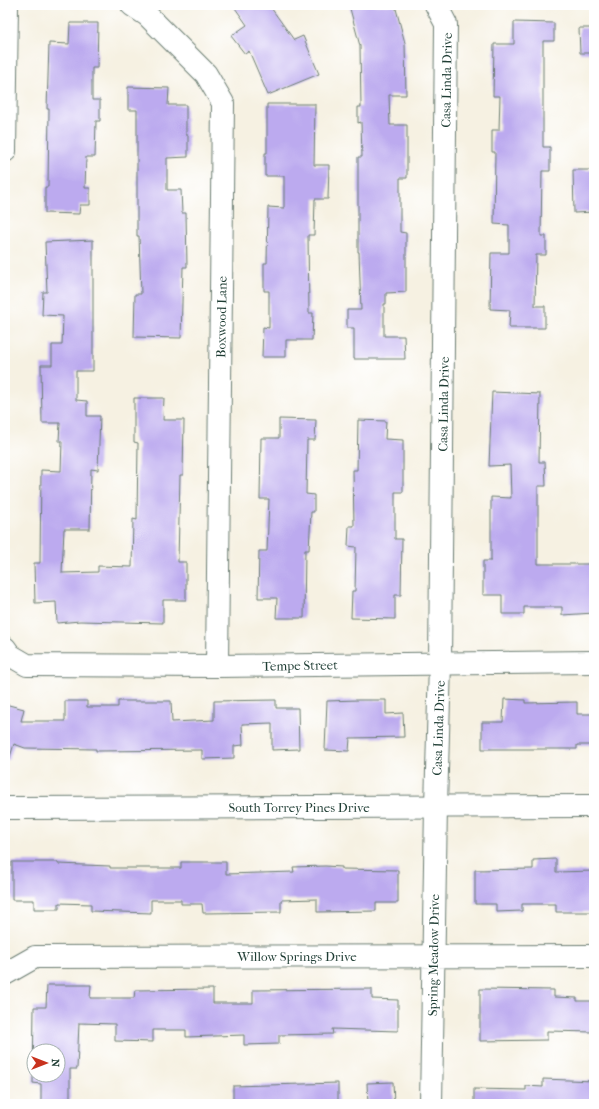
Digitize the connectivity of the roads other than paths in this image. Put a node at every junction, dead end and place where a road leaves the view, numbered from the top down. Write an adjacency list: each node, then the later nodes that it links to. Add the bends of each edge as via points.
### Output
1 (7, 5): 4 (street)
2 (132, 5): 8 (street, Boxwood Lane, via 147,15 206,74 223,102)
3 (436, 5): 7 (street, Casa Linda Drive, via 446,24)
4 (5, 151)
5 (7, 651): 8 (street, Tempe Street, via 27,665)
6 (594, 662): 7 (street, Tempe Street)
7 (440, 663): 8 (street, Tempe Street); 9 (street, Casa Linda Drive)
8 (217, 666)
9 (436, 806): 10 (street, South Torrey Pines Drive); 11 (street, South Torrey Pines Drive); 12 (street, Spring Meadow Drive)
10 (594, 806)
11 (5, 808)
12 (433, 956): 13 (street, Willow Springs Drive); 14 (street, Willow Springs Drive, via 35,957); 15 (street, Spring Meadow Drive)
13 (594, 956)
14 (5, 974)
15 (431, 1104)

